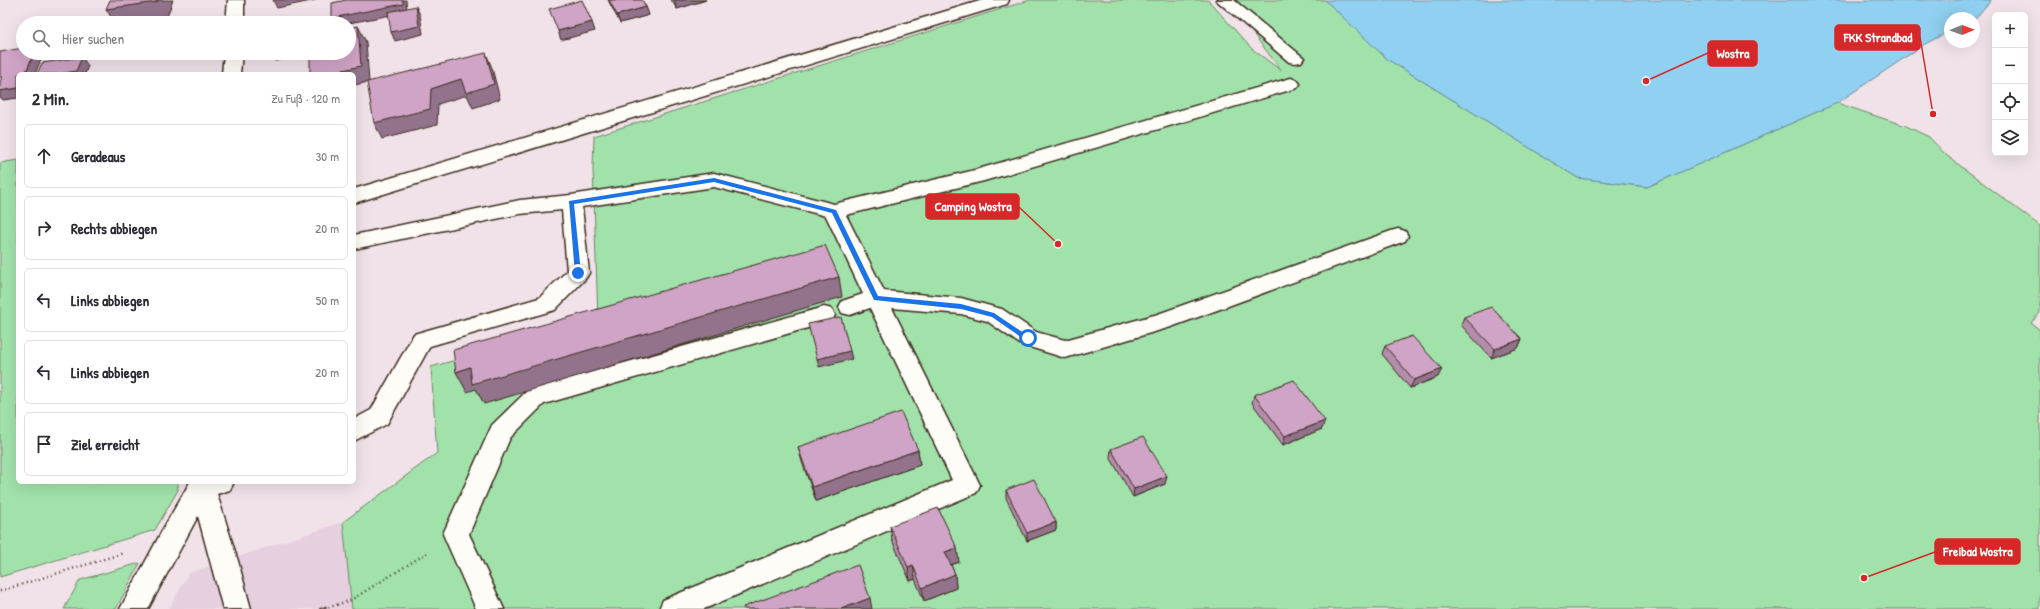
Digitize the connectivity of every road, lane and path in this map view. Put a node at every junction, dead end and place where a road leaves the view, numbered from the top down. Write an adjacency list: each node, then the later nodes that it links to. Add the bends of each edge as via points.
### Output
1 (236, 0): 4 (street)
2 (1001, 0): 9 (street)
3 (1224, 0): 5 (street)
4 (235, 16)
5 (1295, 58)
6 (232, 60): 7 (street)
7 (231, 72)
8 (1291, 84): 11 (street, via 977,176)
9 (356, 195)
10 (571, 202): 11 (street, via 714,180); 13 (street, via 520,207); 17 (street, via 578,273 547,304 422,340 379,417)
11 (834, 211): 14 (street)
12 (1398, 236): 14 (street, via 1163,321 1065,349 1028,338 994,315 961,306)
13 (356, 242)
14 (876, 298): 15 (street); 26 (street, via 967,485)
15 (850, 307)
16 (824, 315): 19 (street, via 536,397 501,432)
17 (356, 430)
18 (209, 484): 20 (street); 23 (street)
19 (456, 534): 24 (path, via 351,600); 25 (street)
20 (172, 537): 21 (path); 22 (street)
21 (0, 591)
22 (134, 609)
23 (237, 609)
24 (324, 609)
25 (490, 609)
26 (673, 609)

